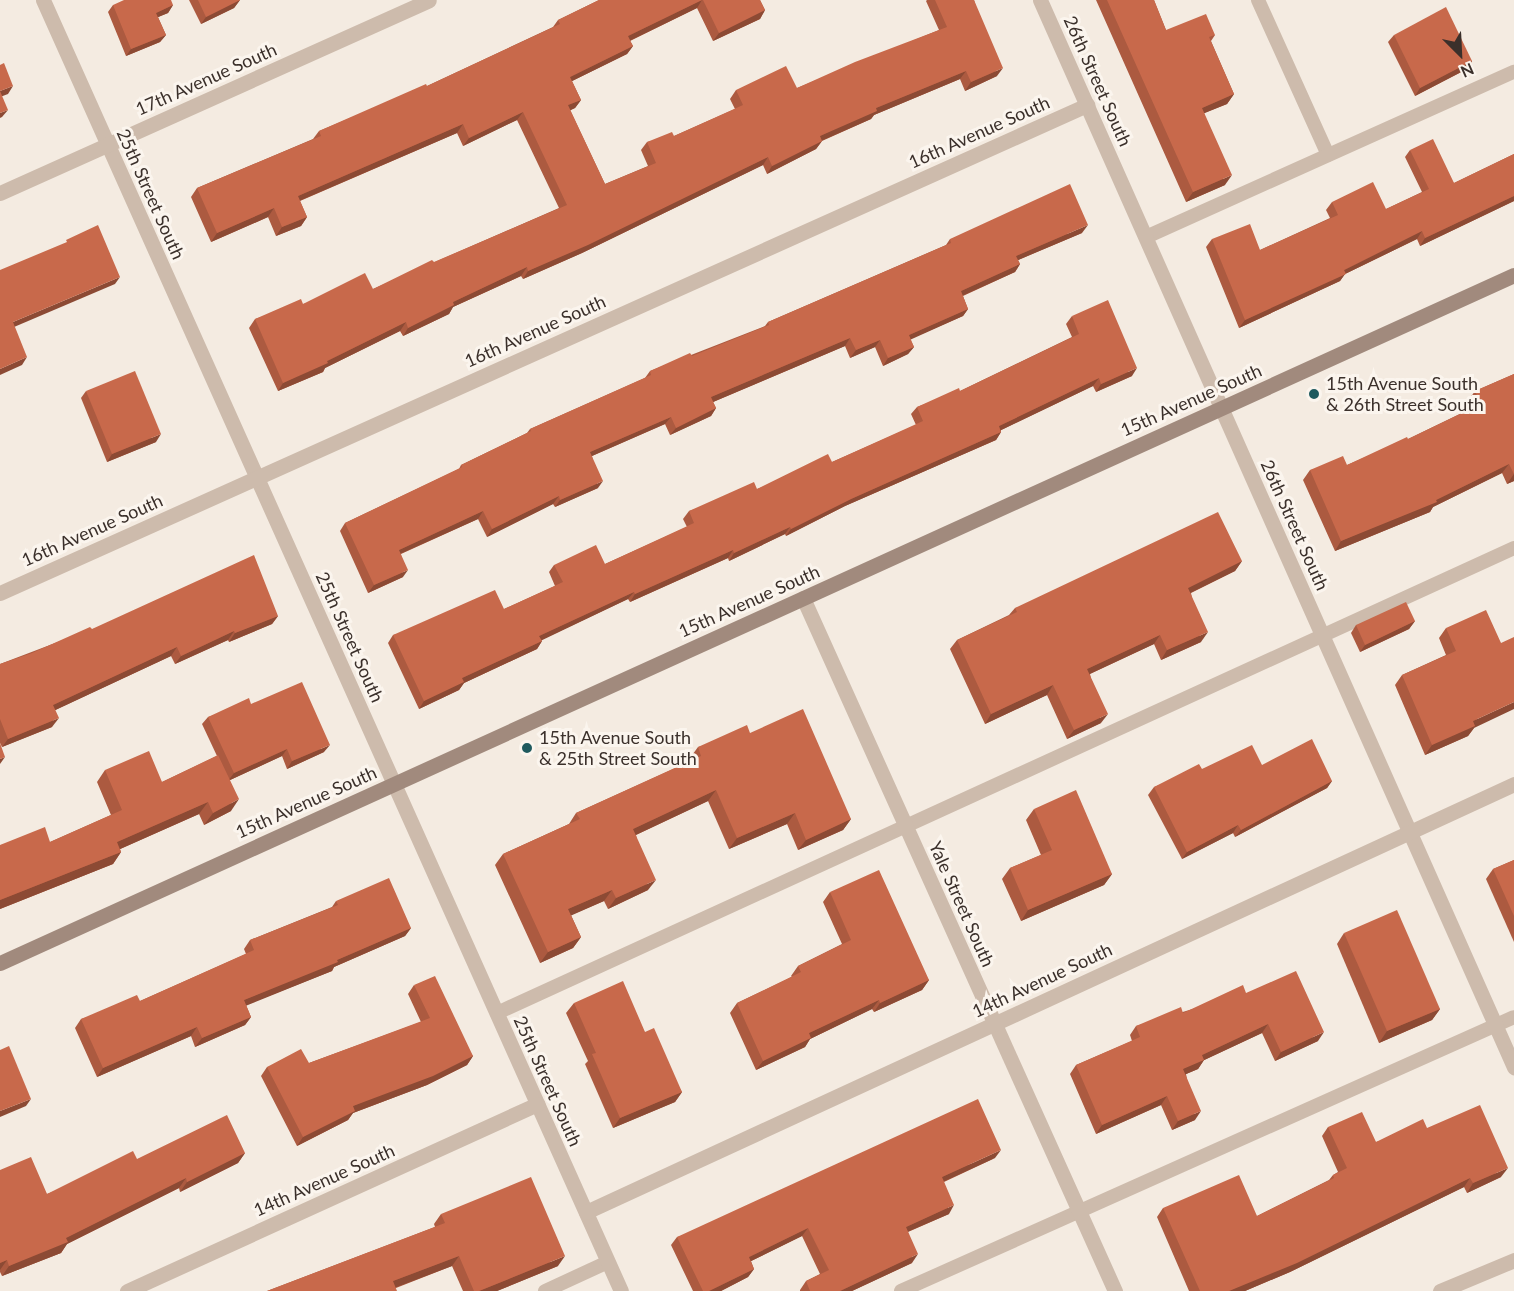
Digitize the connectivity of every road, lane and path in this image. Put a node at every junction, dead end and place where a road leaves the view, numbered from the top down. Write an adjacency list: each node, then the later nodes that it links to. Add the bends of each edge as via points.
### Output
1 (43, 0): 7 (street, 25th Street South)
2 (429, 0): 7 (street, 17th Avenue South)
3 (1040, 0): 6 (street, 26th Street South)
4 (1258, 0): 8 (lane)
5 (1514, 72): 8 (lane)
6 (1087, 105): 10 (street, 26th Street South); 13 (street, 16th Avenue South)
7 (108, 145): 9 (street, 17th Avenue South); 13 (street, 25th Street South)
8 (1328, 155): 10 (lane)
9 (0, 193)
10 (1146, 237): 12 (street, 26th Street South)
11 (1514, 275): 12 (street, 15th Avenue South)
12 (1222, 408): 16 (street, 15th Avenue South); 17 (street, 26th Street South)
13 (257, 477): 15 (street, 16th Avenue South); 18 (street, 25th Street South)
14 (1514, 548): 17 (lane)
15 (0, 592)
16 (803, 598): 18 (street, 15th Avenue South); 20 (street, Yale Street South)
17 (1322, 634): 20 (lane); 21 (street, 26th Street South)
18 (394, 784): 22 (street, 15th Avenue South); 23 (street, 25th Street South)
19 (1514, 784): 21 (street, 14th Avenue South)
20 (906, 826): 23 (lane); 25 (street, Yale Street South)
21 (1410, 832): 25 (street, 14th Avenue South); 26 (street, 26th Street South)
22 (0, 963)
23 (496, 1013): 28 (street, 25th Street South)
24 (1514, 1017): 26 (lane)
25 (995, 1023): 29 (street, Yale Street South); 30 (street, 14th Avenue South)
26 (1496, 1025): 27 (street, 26th Street South); 29 (lane)
27 (1514, 1067)
28 (537, 1104): 30 (street, 25th Street South); 33 (street, 14th Avenue South)
29 (1079, 1211): 36 (lane); 37 (street, Yale Street South)
30 (586, 1212): 32 (street, 25th Street South)
31 (1514, 1260): 38 (street)
32 (608, 1262): 34 (lane); 35 (street, 25th Street South)
33 (127, 1291)
34 (545, 1291)
35 (621, 1291)
36 (901, 1291)
37 (1115, 1291)
38 (1440, 1291)

